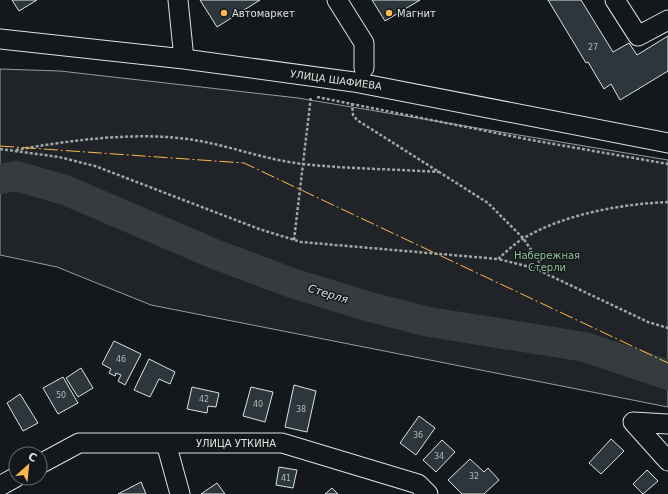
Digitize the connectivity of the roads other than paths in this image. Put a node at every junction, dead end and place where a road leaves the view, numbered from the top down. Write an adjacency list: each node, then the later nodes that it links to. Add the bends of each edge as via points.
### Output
1 (178, 0): 6 (street)
2 (337, 0): 7 (street, via 364,43)
3 (615, 0): 4 (street, via 638,36)
4 (668, 20)
5 (0, 39): 6 (street, УЛИЦА ШАФИЕВА)
6 (184, 59): 8 (street, УЛИЦА ШАФИЕВА, via 369,84)
7 (364, 68)
8 (668, 142)
9 (668, 424): 12 (street, via 633,422)
10 (166, 443): 11 (street, УЛИЦА УТКИНА, via 79,443); 13 (street); 14 (street, УЛИЦА УТКИНА, via 282,443 418,484)
11 (48, 460)
12 (668, 461)
13 (180, 494)
14 (428, 494)

